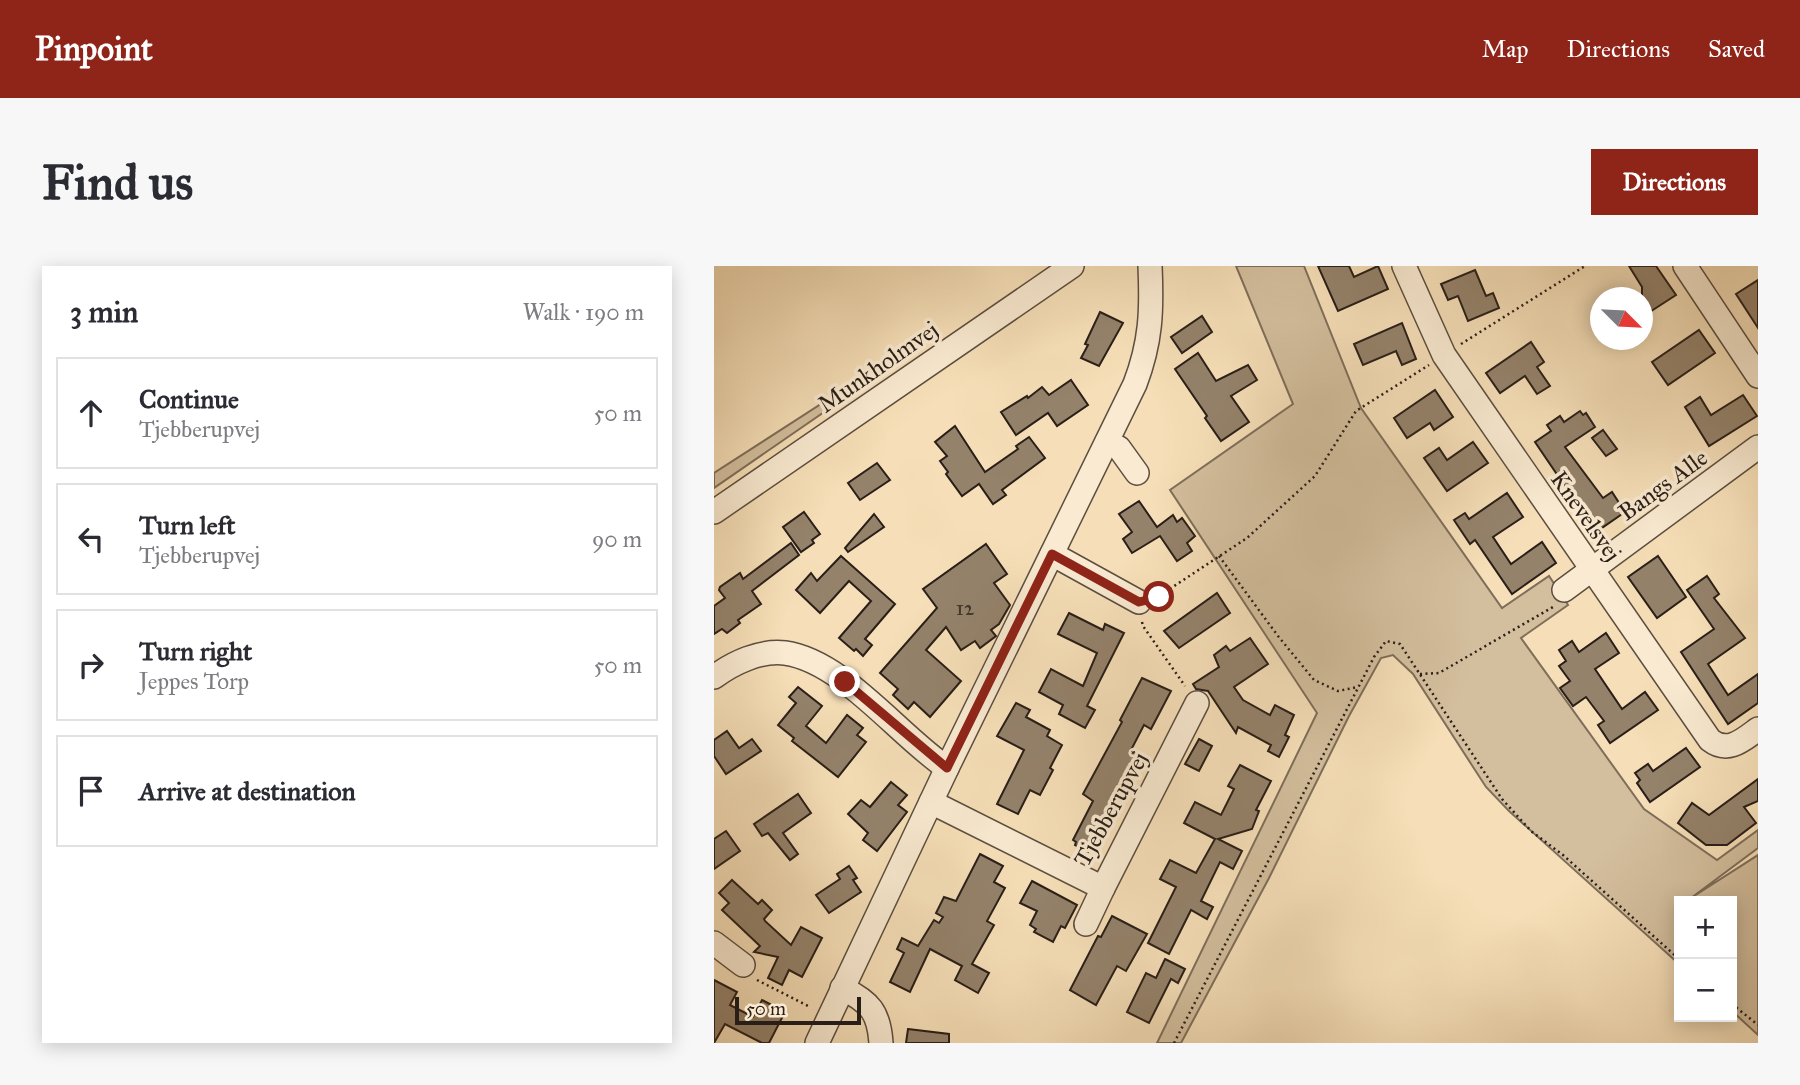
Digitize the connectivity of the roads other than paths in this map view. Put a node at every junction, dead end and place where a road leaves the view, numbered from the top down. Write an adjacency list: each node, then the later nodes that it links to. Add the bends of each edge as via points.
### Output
1 (1072, 266): 9 (street, Munkholmvej)
2 (1150, 266): 6 (street, via 1152,312 1146,349)
3 (1404, 266): 11 (street, Knevelsvej, via 1444,355)
4 (1685, 266): 5 (street)
5 (1758, 376)
6 (1107, 442): 8 (street, via 1119,448); 10 (street)
7 (1758, 447): 11 (street, Bangs Alle)
8 (1137, 473)
9 (714, 512)
10 (1052, 554): 13 (street); 17 (street)
11 (1592, 570): 12 (street, Bangs Alle); 16 (street, Knevelsvej, via 1710,740 1731,746)
12 (1564, 590)
13 (1139, 602)
14 (714, 677): 17 (street, via 740,661 772,654 811,662 845,682)
15 (1197, 703): 19 (street, Tjebberupvej)
16 (1758, 729)
17 (947, 768): 18 (street)
18 (931, 802): 19 (street, Tjebberupvej); 23 (street)
19 (1103, 888): 20 (street)
20 (1086, 924)
21 (714, 943): 22 (street)
22 (743, 965)
23 (842, 988): 24 (street); 25 (street, via 867,1003 876,1015)
24 (817, 1043)
25 (881, 1043)

